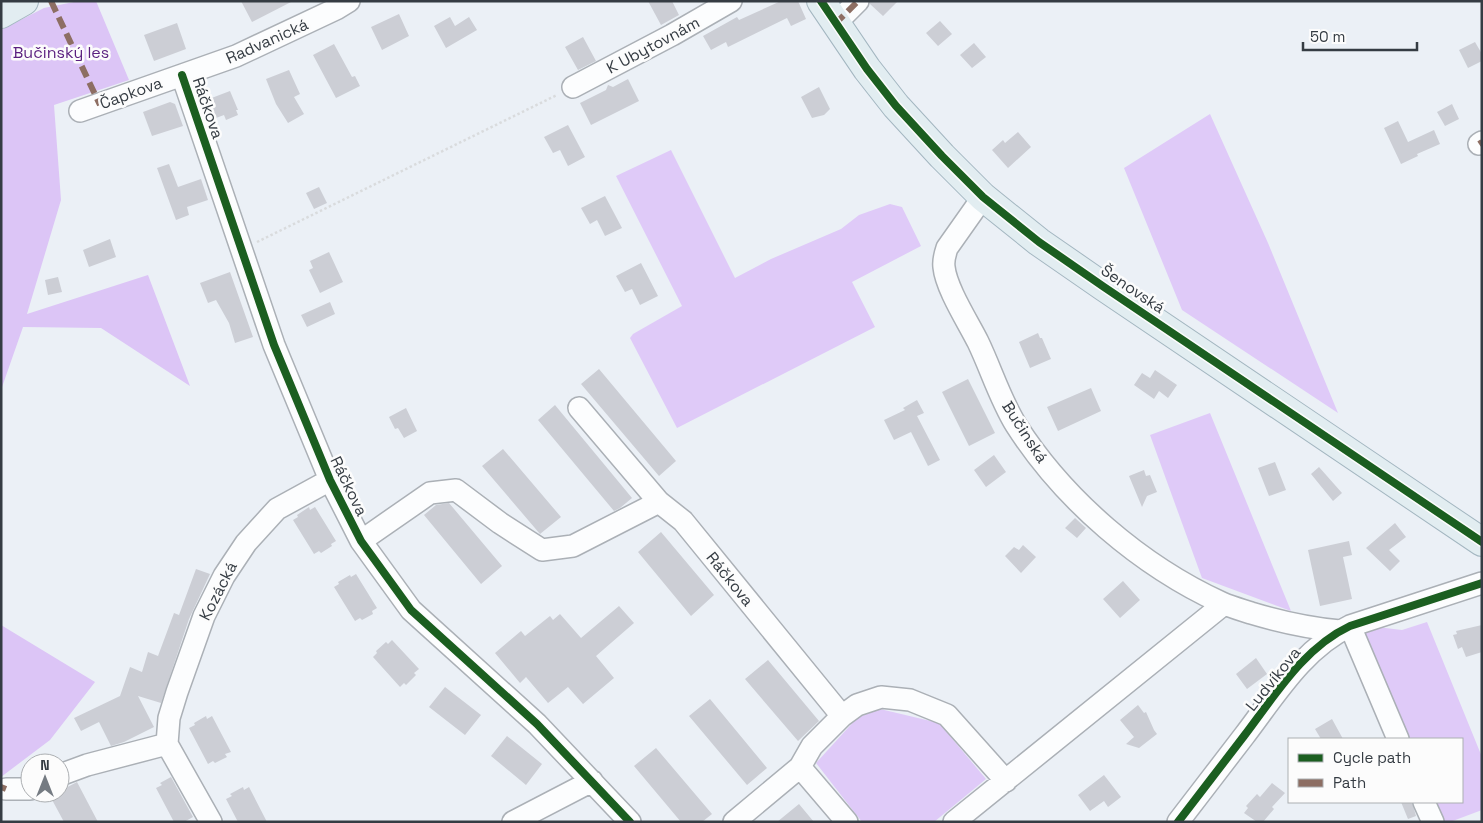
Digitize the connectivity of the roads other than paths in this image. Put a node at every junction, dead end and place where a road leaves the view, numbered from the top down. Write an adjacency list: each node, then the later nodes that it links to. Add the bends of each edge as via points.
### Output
1 (24, 1): 6 (main road)
2 (349, 1): 8 (street, Radvanická, via 236,56)
3 (732, 1): 9 (street, K Ubytovnám)
4 (820, 1): 7 (main road, Šenovská)
5 (858, 1): 7 (street)
6 (1, 14)
7 (835, 24): 11 (main road, Šenovská, via 896,106)
8 (182, 74): 10 (street, Čapkova); 13 (street, Ráčkova, via 274,345)
9 (573, 88)
10 (80, 111)
11 (983, 197): 16 (main road, Šenovská, via 1039,242 1104,287); 18 (street, Bučinská, via 947,248 944,269 1016,424 1056,479 1114,533 1160,567)
12 (579, 408): 14 (street)
13 (330, 480): 15 (street, Ráčkova); 22 (street, Kozácká, via 278,509 246,543 224,576 204,616 177,692 169,718)
14 (659, 502): 15 (street, Ráčkova, via 573,546 542,550 456,490 430,493); 20 (street, Ráčkova, via 683,521)
15 (361, 542): 25 (street, Ráčkova, via 412,610 538,724)
16 (1482, 542)
17 (1482, 583): 19 (street, Ludvíkova)
18 (1224, 604): 19 (street, Bučinská, via 1283,623); 26 (street)
19 (1345, 629): 21 (street); 36 (street, Ludvíkova, via 1312,652 1288,679)
20 (842, 716): 23 (street, via 812,746); 26 (street, via 857,705 881,697 910,700 947,715)
21 (1398, 738)
22 (167, 744): 24 (street); 30 (street)
23 (800, 767): 33 (street); 34 (street)
24 (70, 771)
25 (592, 781): 31 (street); 32 (street, Ráčkova)
26 (1006, 781): 35 (street)
27 (6, 789): 28 (street)
28 (20, 789)
29 (1424, 803): 37 (street)
30 (211, 822)
31 (514, 822)
32 (630, 822)
33 (734, 822)
34 (847, 822)
35 (954, 822)
36 (1178, 822)
37 (1433, 822)

